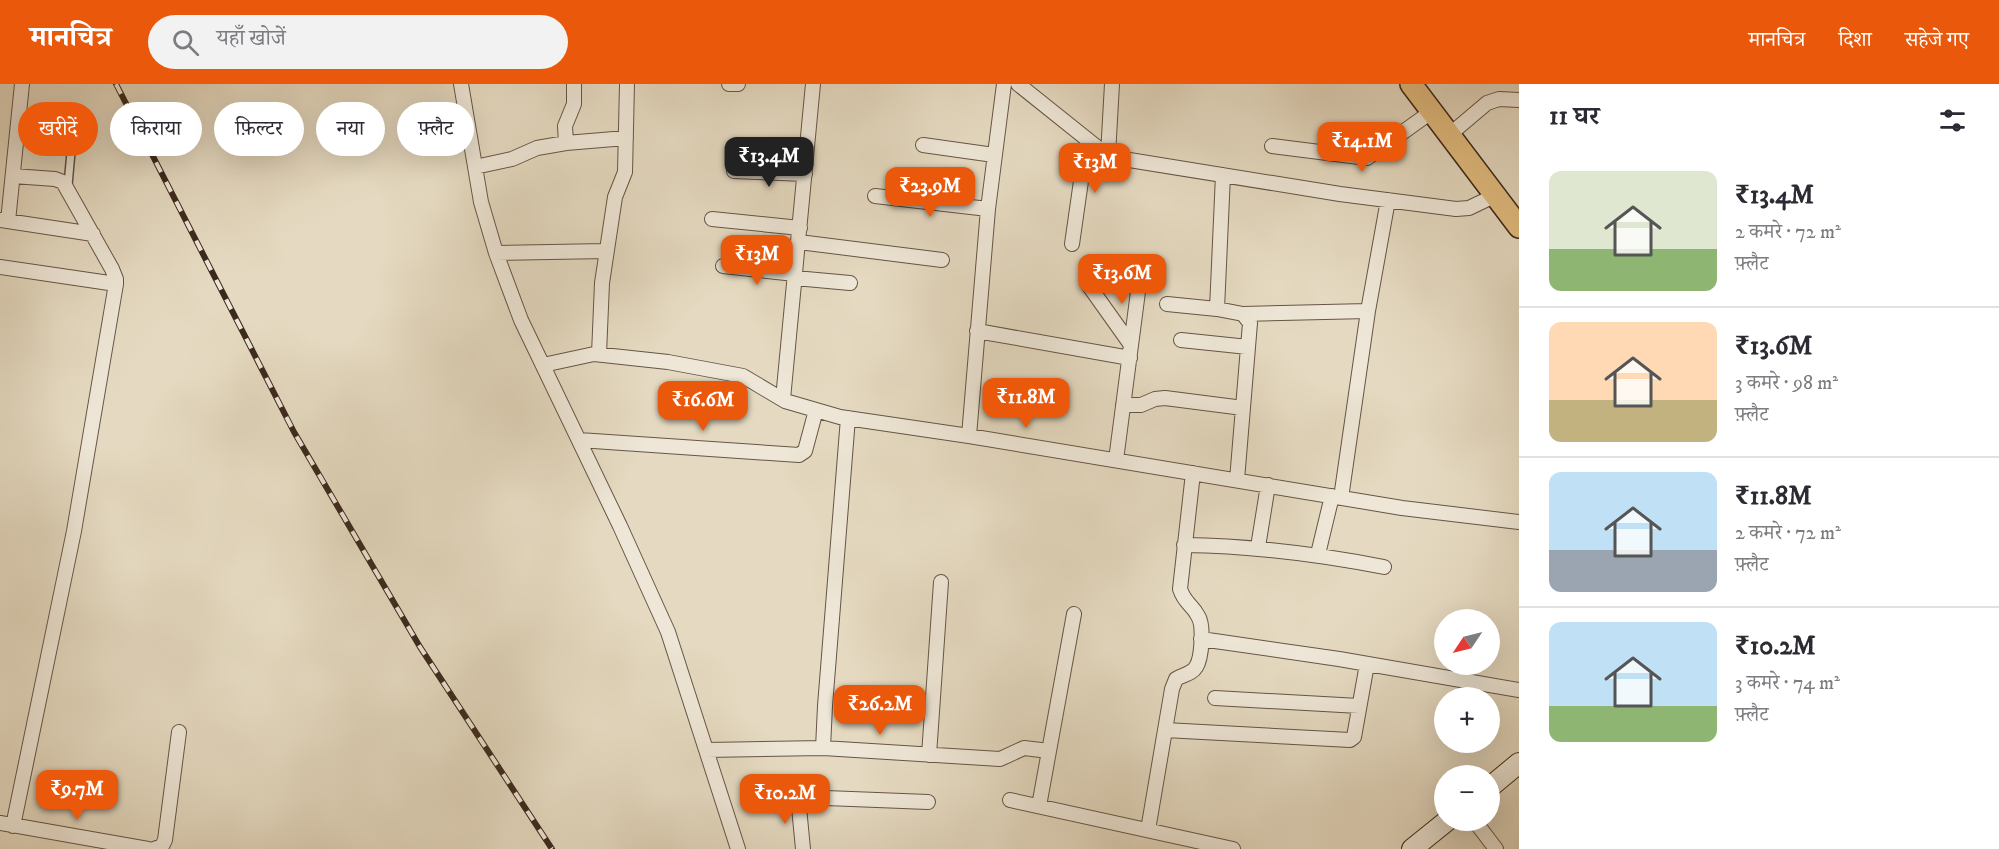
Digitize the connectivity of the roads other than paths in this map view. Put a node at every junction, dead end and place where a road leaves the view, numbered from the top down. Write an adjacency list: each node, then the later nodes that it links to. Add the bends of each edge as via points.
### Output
1 (22, 84): 27 (street)
2 (461, 84): 23 (street)
3 (574, 84): 17 (street, via 574,104 565,126)
4 (627, 84): 15 (street)
5 (732, 84): 6 (street)
6 (738, 84)
7 (813, 84): 25 (street)
8 (1004, 84): 21 (street)
9 (1018, 84): 16 (street)
10 (1112, 84): 20 (street)
11 (1411, 84): 13 (main road)
12 (1519, 100): 14 (street, via 1487,103)
13 (1431, 112): 14 (main road); 19 (street, via 1367,158)
14 (1448, 136): 30 (main road)
15 (626, 138): 17 (street); 39 (street, via 625,172 615,197)
16 (1088, 139): 20 (street); 38 (street)
17 (566, 143): 23 (street)
18 (923, 145): 21 (street)
19 (1272, 146)
20 (1108, 154): 26 (street)
21 (994, 155): 32 (street)
22 (71, 156): 28 (lane)
23 (475, 167): 40 (street)
24 (734, 171): 25 (street)
25 (805, 174): 37 (street)
26 (1223, 175): 31 (street); 50 (street)
27 (13, 176): 28 (street, via 56,179); 33 (street)
28 (68, 188): 36 (street)
29 (875, 196): 32 (street)
30 (1494, 196): 31 (street, via 1462,209); 35 (main road)
31 (1388, 200): 51 (street)
32 (988, 209): 53 (street)
33 (5, 213): 36 (street)
34 (712, 219): 37 (street)
35 (1518, 224)
36 (93, 234): 46 (street)
37 (799, 235): 41 (street); 44 (street)
38 (1072, 244)
39 (606, 251): 40 (street); 57 (street)
40 (496, 253): 58 (street)
41 (942, 260)
42 (723, 266): 44 (street)
43 (0, 267): 46 (street)
44 (795, 276): 47 (street); 59 (street)
45 (1087, 283): 56 (street)
46 (116, 284): 96 (street, via 74,531)
47 (850, 284)
48 (1139, 284): 56 (street)
49 (1167, 304): 50 (street)
50 (1217, 309): 52 (street)
51 (1368, 311): 52 (street); 70 (street)
52 (1243, 314): 55 (street, via 1250,323)
53 (977, 331): 56 (street); 64 (street)
54 (1181, 340): 55 (street)
55 (1248, 347): 61 (street)
56 (1130, 351): 60 (street)
57 (599, 354): 58 (street); 59 (street, via 735,374)
58 (543, 365): 65 (street)
59 (783, 399): 62 (street)
60 (1123, 405): 61 (street, via 1165,398); 66 (street)
61 (1243, 408): 68 (street)
62 (816, 410): 63 (street); 65 (street, via 805,451 799,454)
63 (848, 418): 64 (street); 85 (street)
64 (969, 436): 66 (street)
65 (579, 440): 86 (street, via 668,632)
66 (1116, 460): 67 (street)
67 (1192, 473): 68 (street); 72 (street)
68 (1237, 480): 69 (street)
69 (1268, 485): 70 (street); 73 (street)
70 (1336, 497): 71 (street); 74 (street)
71 (1519, 522)
72 (1184, 545): 73 (street); 78 (street, via 1179,589 1183,600 1200,619)
73 (1258, 547): 74 (street)
74 (1318, 554): 75 (street)
75 (1384, 567)
76 (941, 582): 88 (street)
77 (1074, 614): 87 (street)
78 (1201, 639): 79 (street); 83 (street, via 1198,666 1176,679 1172,689)
79 (1367, 664): 80 (street); 82 (street)
80 (1519, 690)
81 (1215, 699): 82 (street)
82 (1359, 706): 83 (street, via 1354,737 1346,741)
83 (1165, 730): 97 (street)
84 (179, 732): 101 (street, via 165,840)
85 (823, 748): 86 (street); 88 (street)
86 (706, 750): 102 (street)
87 (1049, 751): 88 (street, via 1024,748 1000,759); 95 (street)
88 (929, 755)
89 (1519, 763): 90 (main road)
90 (1500, 779)
91 (752, 795): 92 (street)
92 (798, 797): 94 (street); 103 (street)
93 (1010, 800): 95 (street)
94 (928, 802)
95 (1039, 806): 97 (street)
96 (7, 825): 100 (street)
97 (1148, 830): 104 (street)
98 (1434, 831): 105 (main road)
99 (1482, 831): 106 (street)
100 (148, 849)
101 (154, 849)
102 (738, 849)
103 (802, 849)
104 (1233, 849)
105 (1412, 849)
106 (1496, 849)

